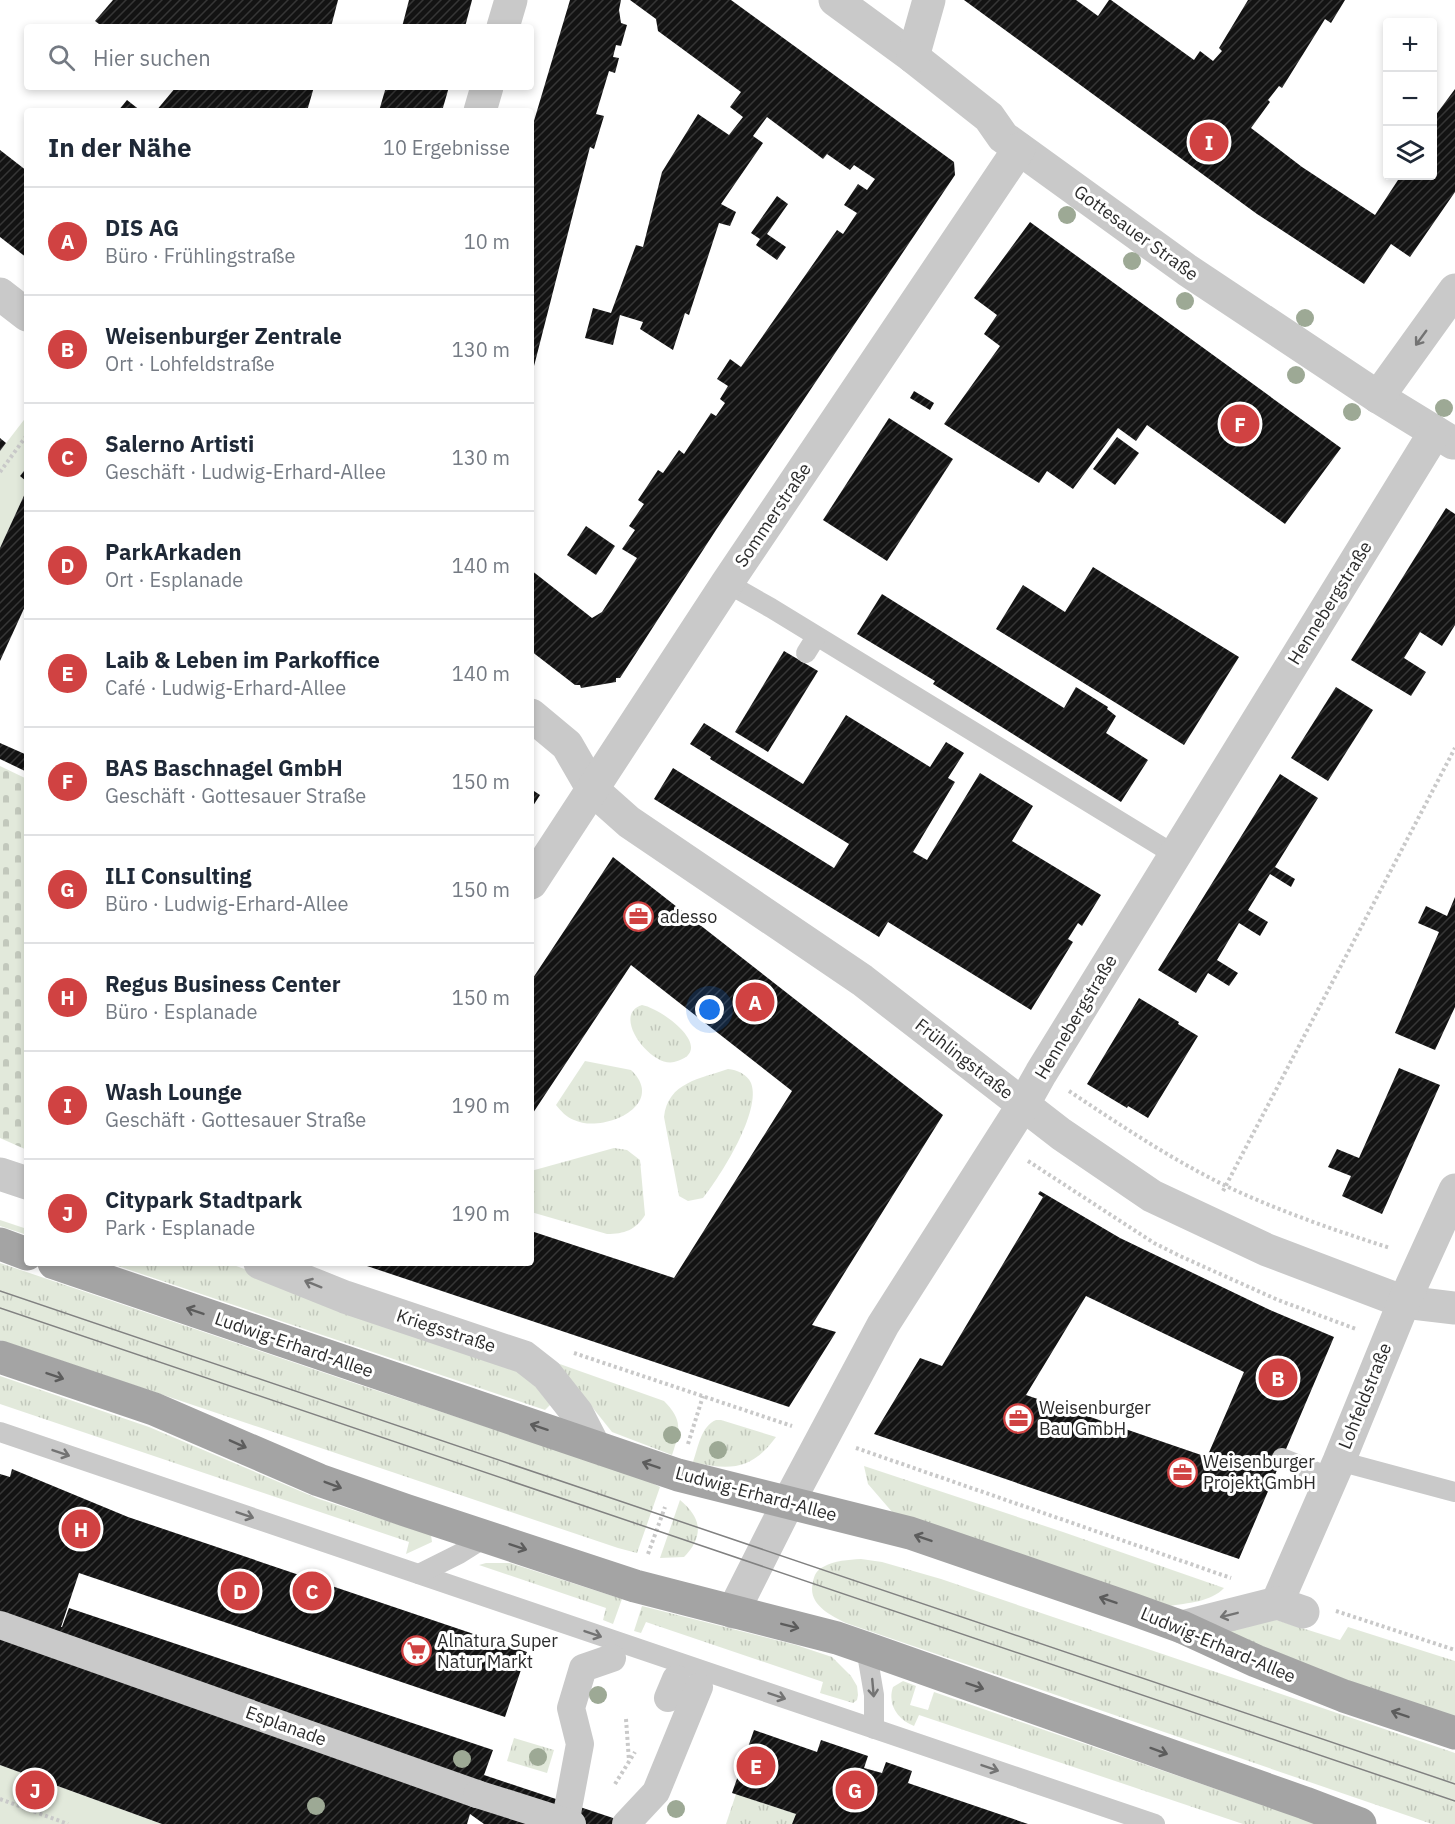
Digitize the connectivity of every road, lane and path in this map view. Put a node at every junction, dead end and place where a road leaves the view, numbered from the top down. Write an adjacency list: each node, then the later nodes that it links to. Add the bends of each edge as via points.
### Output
1 (511, 0): 4 (street)
2 (835, 0): 5 (street, Gottesauer Straße)
3 (929, 0): 5 (street)
4 (504, 24)
5 (913, 57): 8 (street, Gottesauer Straße, via 989,117)
6 (486, 90): 7 (street)
7 (481, 108)
8 (1019, 149): 12 (street, Gottesauer Straße, via 1187,270); 16 (street, Sommerstraße)
9 (1455, 290): 12 (street, one-way to 12)
10 (0, 294): 11 (street)
11 (24, 313)
12 (1378, 397): 13 (street, Gottesauer Straße)
13 (1445, 438): 20 (street, Hennebergstraße)
14 (24, 439): 15 (path)
15 (0, 472)
16 (727, 583): 19 (street, Sommerstraße); 20 (lane, via 771,608 811,645)
17 (534, 718): 19 (street, Frühlingstraße, via 567,745)
18 (1455, 748): 26 (path)
19 (593, 790): 21 (street, Sommerstraße); 23 (street, Frühlingstraße, via 629,822 862,980)
20 (1175, 855): 22 (street, Hennebergstraße)
21 (534, 878)
22 (1041, 1073): 23 (street, Hennebergstraße); 26 (path, via 1138,1137)
23 (1023, 1105): 33 (street, Frühlingstraße, via 1152,1196 1267,1250); 46 (street, Hennebergstraße, via 883,1325)
24 (0, 1174): 25 (street)
25 (24, 1182)
26 (1226, 1186): 30 (path, via 1309,1221)
27 (1455, 1190): 30 (street, Lohfeldstraße)
28 (0, 1244): 29 (main road)
29 (24, 1253)
30 (1425, 1259): 33 (street, Lohfeldstraße)
31 (63, 1266): 40 (main road, Ludwig-Erhard-Allee, one-way to 31)
32 (276, 1266): 36 (street, Kriegsstraße, one-way to 32, via 345,1297)
33 (1404, 1302): 34 (street, Frühlingstraße); 43 (street, Lohfeldstraße)
34 (1455, 1308)
35 (0, 1357): 47 (main road, one-way to 47, via 154,1409 354,1493)
36 (524, 1357): 37 (path, via 555,1350 579,1354); 40 (street, Kriegsstraße, via 547,1375 577,1413)
37 (703, 1396): 38 (path); 44 (path)
38 (784, 1423)
39 (0, 1432): 48 (lane, one-way to 48)
40 (594, 1446): 44 (main road, Ludwig-Erhard-Allee, one-way to 40)
41 (863, 1450): 50 (path, via 1267,1591)
42 (1282, 1458): 43 (lane)
43 (1335, 1469): 45 (lane); 50 (street, Lohfeldstraße)
44 (678, 1475): 46 (main road, Ludwig-Erhard-Allee); 49 (path)
45 (1455, 1492)
46 (788, 1503): 51 (street, Hennebergstraße); 53 (main road, Ludwig-Erhard-Allee, one-way to 46, via 910,1533)
47 (486, 1537): 48 (lane); 49 (main road, one-way to 49)
48 (419, 1574): 59 (lane, one-way to 59)
49 (637, 1587): 51 (main road)
50 (1290, 1608): 53 (street, one-way to 53); 55 (path, via 1323,1607)
51 (733, 1612): 54 (main road, one-way to 54)
52 (0, 1625): 65 (street, Esplanade, bridge)
53 (1182, 1628): 60 (main road, Ludwig-Erhard-Allee, one-way to 53, via 1344,1696)
54 (866, 1648): 59 (lane, one-way to 59, via 874,1695); 68 (main road, one-way to 68)
55 (1455, 1650)
56 (612, 1658): 64 (street, via 583,1668 571,1708 580,1744)
57 (681, 1688): 66 (street, via 656,1792)
58 (626, 1719): 61 (path)
59 (874, 1729): 67 (lane, one-way to 67)
60 (1455, 1733)
61 (629, 1762)
62 (0, 1799): 63 (path)
63 (68, 1824)
64 (565, 1824)
65 (572, 1824)
66 (626, 1824)
67 (1155, 1824)
68 (1360, 1824)

